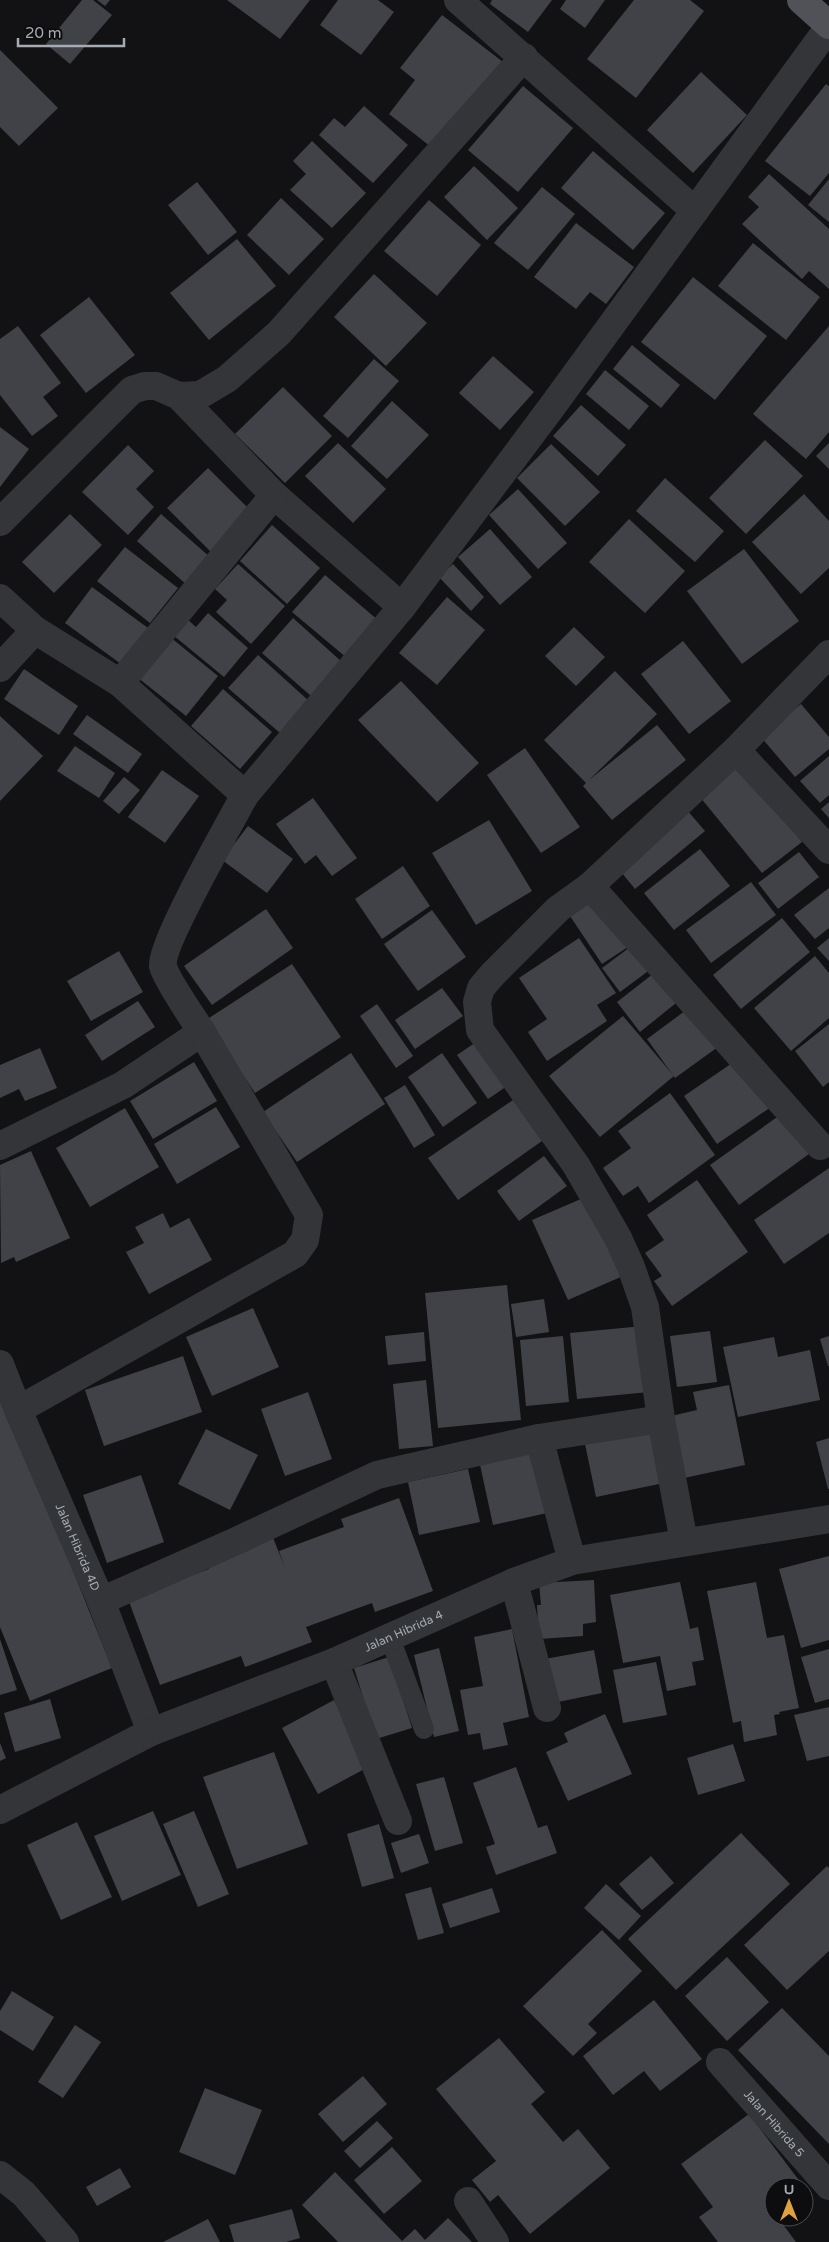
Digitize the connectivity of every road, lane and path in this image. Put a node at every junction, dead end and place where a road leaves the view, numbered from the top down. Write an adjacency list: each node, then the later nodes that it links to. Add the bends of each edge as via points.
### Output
1 (458, 0): 4 (street)
2 (801, 0): 3 (main road)
3 (829, 26): 5 (street)
4 (524, 57): 5 (street); 6 (street, via 279,333 226,379 200,395)
5 (695, 211): 10 (street)
6 (179, 396): 7 (street); 8 (street, via 156,386 132,390)
7 (274, 495): 10 (street); 14 (street)
8 (0, 522)
9 (0, 598): 11 (street)
10 (402, 607): 16 (street)
11 (36, 630): 13 (street); 14 (street)
12 (829, 654): 15 (street)
13 (0, 668)
14 (120, 682): 16 (street)
15 (736, 750): 17 (street); 18 (street)
16 (246, 795): 19 (street, via 202,874 166,951 163,966)
17 (829, 850)
18 (590, 886): 21 (street); 24 (street, via 558,909 482,988 477,1002 480,1030 576,1165 624,1253 645,1307)
19 (202, 1032): 20 (street, via 123,1085); 23 (street, via 309,1216 305,1240 294,1254)
20 (0, 1146)
21 (820, 1146)
22 (0, 1364): 23 (street, Jalan Hibrida 4D)
23 (18, 1410): 30 (street, Jalan Hibrida 4D)
24 (661, 1419): 25 (street); 27 (street)
25 (539, 1438): 28 (street); 30 (street, via 377,1475)
26 (829, 1519): 27 (street, Jalan Hibrida 4)
27 (684, 1542): 28 (street, Jalan Hibrida 4)
28 (572, 1561): 29 (street, Jalan Hibrida 4)
29 (514, 1582): 31 (street, Jalan Hibrida 4); 33 (street)
30 (101, 1601): 35 (street, Jalan Hibrida 4D)
31 (390, 1638): 32 (street, Jalan Hibrida 4); 34 (lane)
32 (334, 1662): 35 (street, Jalan Hibrida 4); 37 (street)
33 (546, 1708)
34 (424, 1729)
35 (151, 1732): 36 (street, Jalan Hibrida 4)
36 (0, 1810)
37 (398, 1822)
38 (720, 2062): 40 (street, Jalan Hibrida 5)
39 (0, 2175): 42 (street, via 24,2194)
40 (829, 2186)
41 (468, 2201): 43 (street)
42 (65, 2242)
43 (495, 2242)

